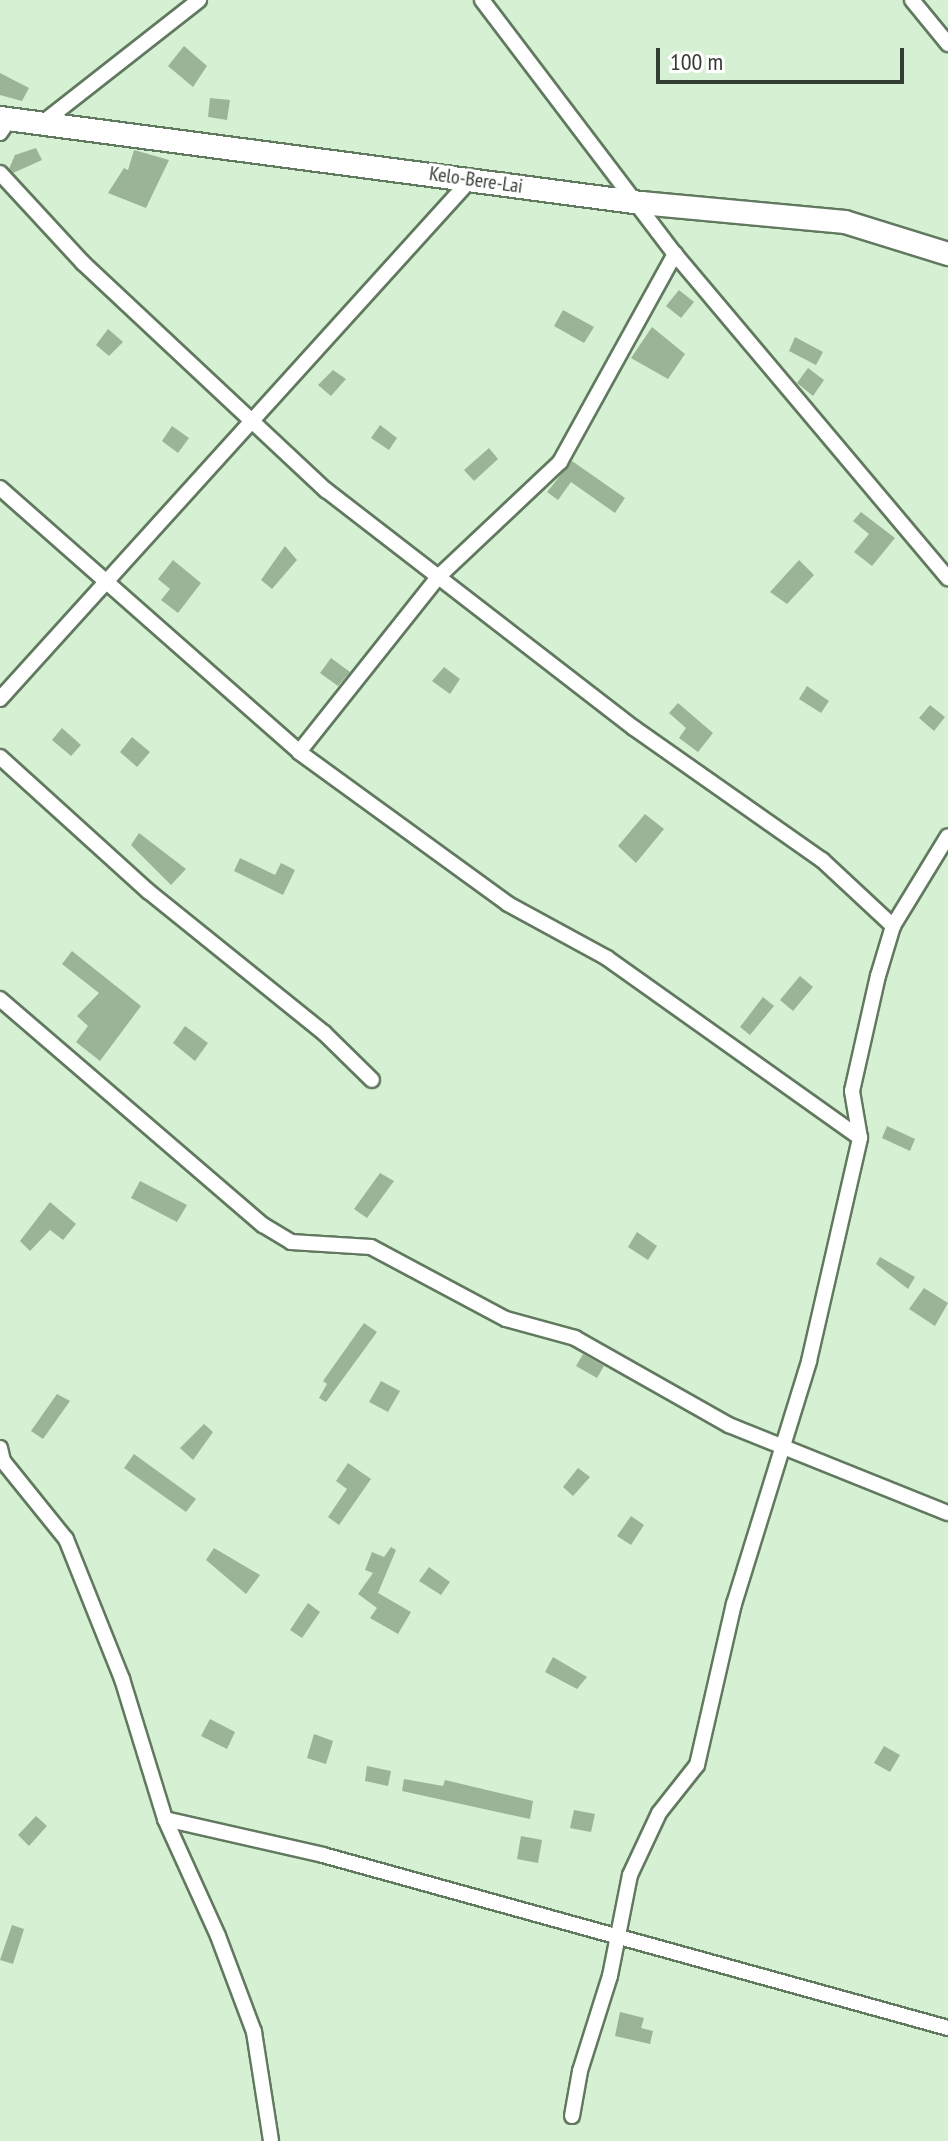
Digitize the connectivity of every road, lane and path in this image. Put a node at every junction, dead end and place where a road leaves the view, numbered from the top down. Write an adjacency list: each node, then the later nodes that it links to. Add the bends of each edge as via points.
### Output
1 (199, 0): 6 (street)
2 (482, 0): 9 (street)
3 (912, 0): 4 (street)
4 (948, 44)
5 (3, 124): 6 (main road, Kelo-Bere-Lai)
6 (41, 124): 8 (main road, Kelo-Bere-Lai)
7 (0, 173): 12 (street, via 83,263)
8 (471, 179): 9 (main road, Kelo-Bere-Lai); 12 (street)
9 (641, 203): 10 (street); 11 (main road, Kelo-Bere-Lai, via 845,222)
10 (675, 254): 14 (street, via 560,462); 15 (street)
11 (948, 254)
12 (251, 421): 14 (street, via 326,490); 16 (street)
13 (0, 488): 16 (street)
14 (438, 577): 18 (street); 21 (street, via 634,728 822,860)
15 (948, 578)
16 (105, 581): 17 (street); 18 (street)
17 (0, 699)
18 (299, 752): 24 (street, via 508,904 607,958)
19 (0, 757): 23 (street, via 148,891 324,1033)
20 (948, 836): 21 (street)
21 (893, 926): 24 (street, via 852,1091)
22 (0, 999): 25 (street, via 263,1225 291,1242 371,1247 506,1319 575,1338 729,1425)
23 (372, 1080)
24 (860, 1138): 25 (street)
25 (785, 1448): 27 (street); 29 (street, via 734,1604 697,1765 659,1813 630,1875)
26 (1, 1456): 28 (street, via 66,1539 122,1679)
27 (948, 1513)
28 (165, 1819): 29 (street, via 323,1855); 32 (street, via 254,2032)
29 (618, 1938): 30 (street); 31 (street)
30 (948, 2028)
31 (572, 2116)
32 (271, 2141)

